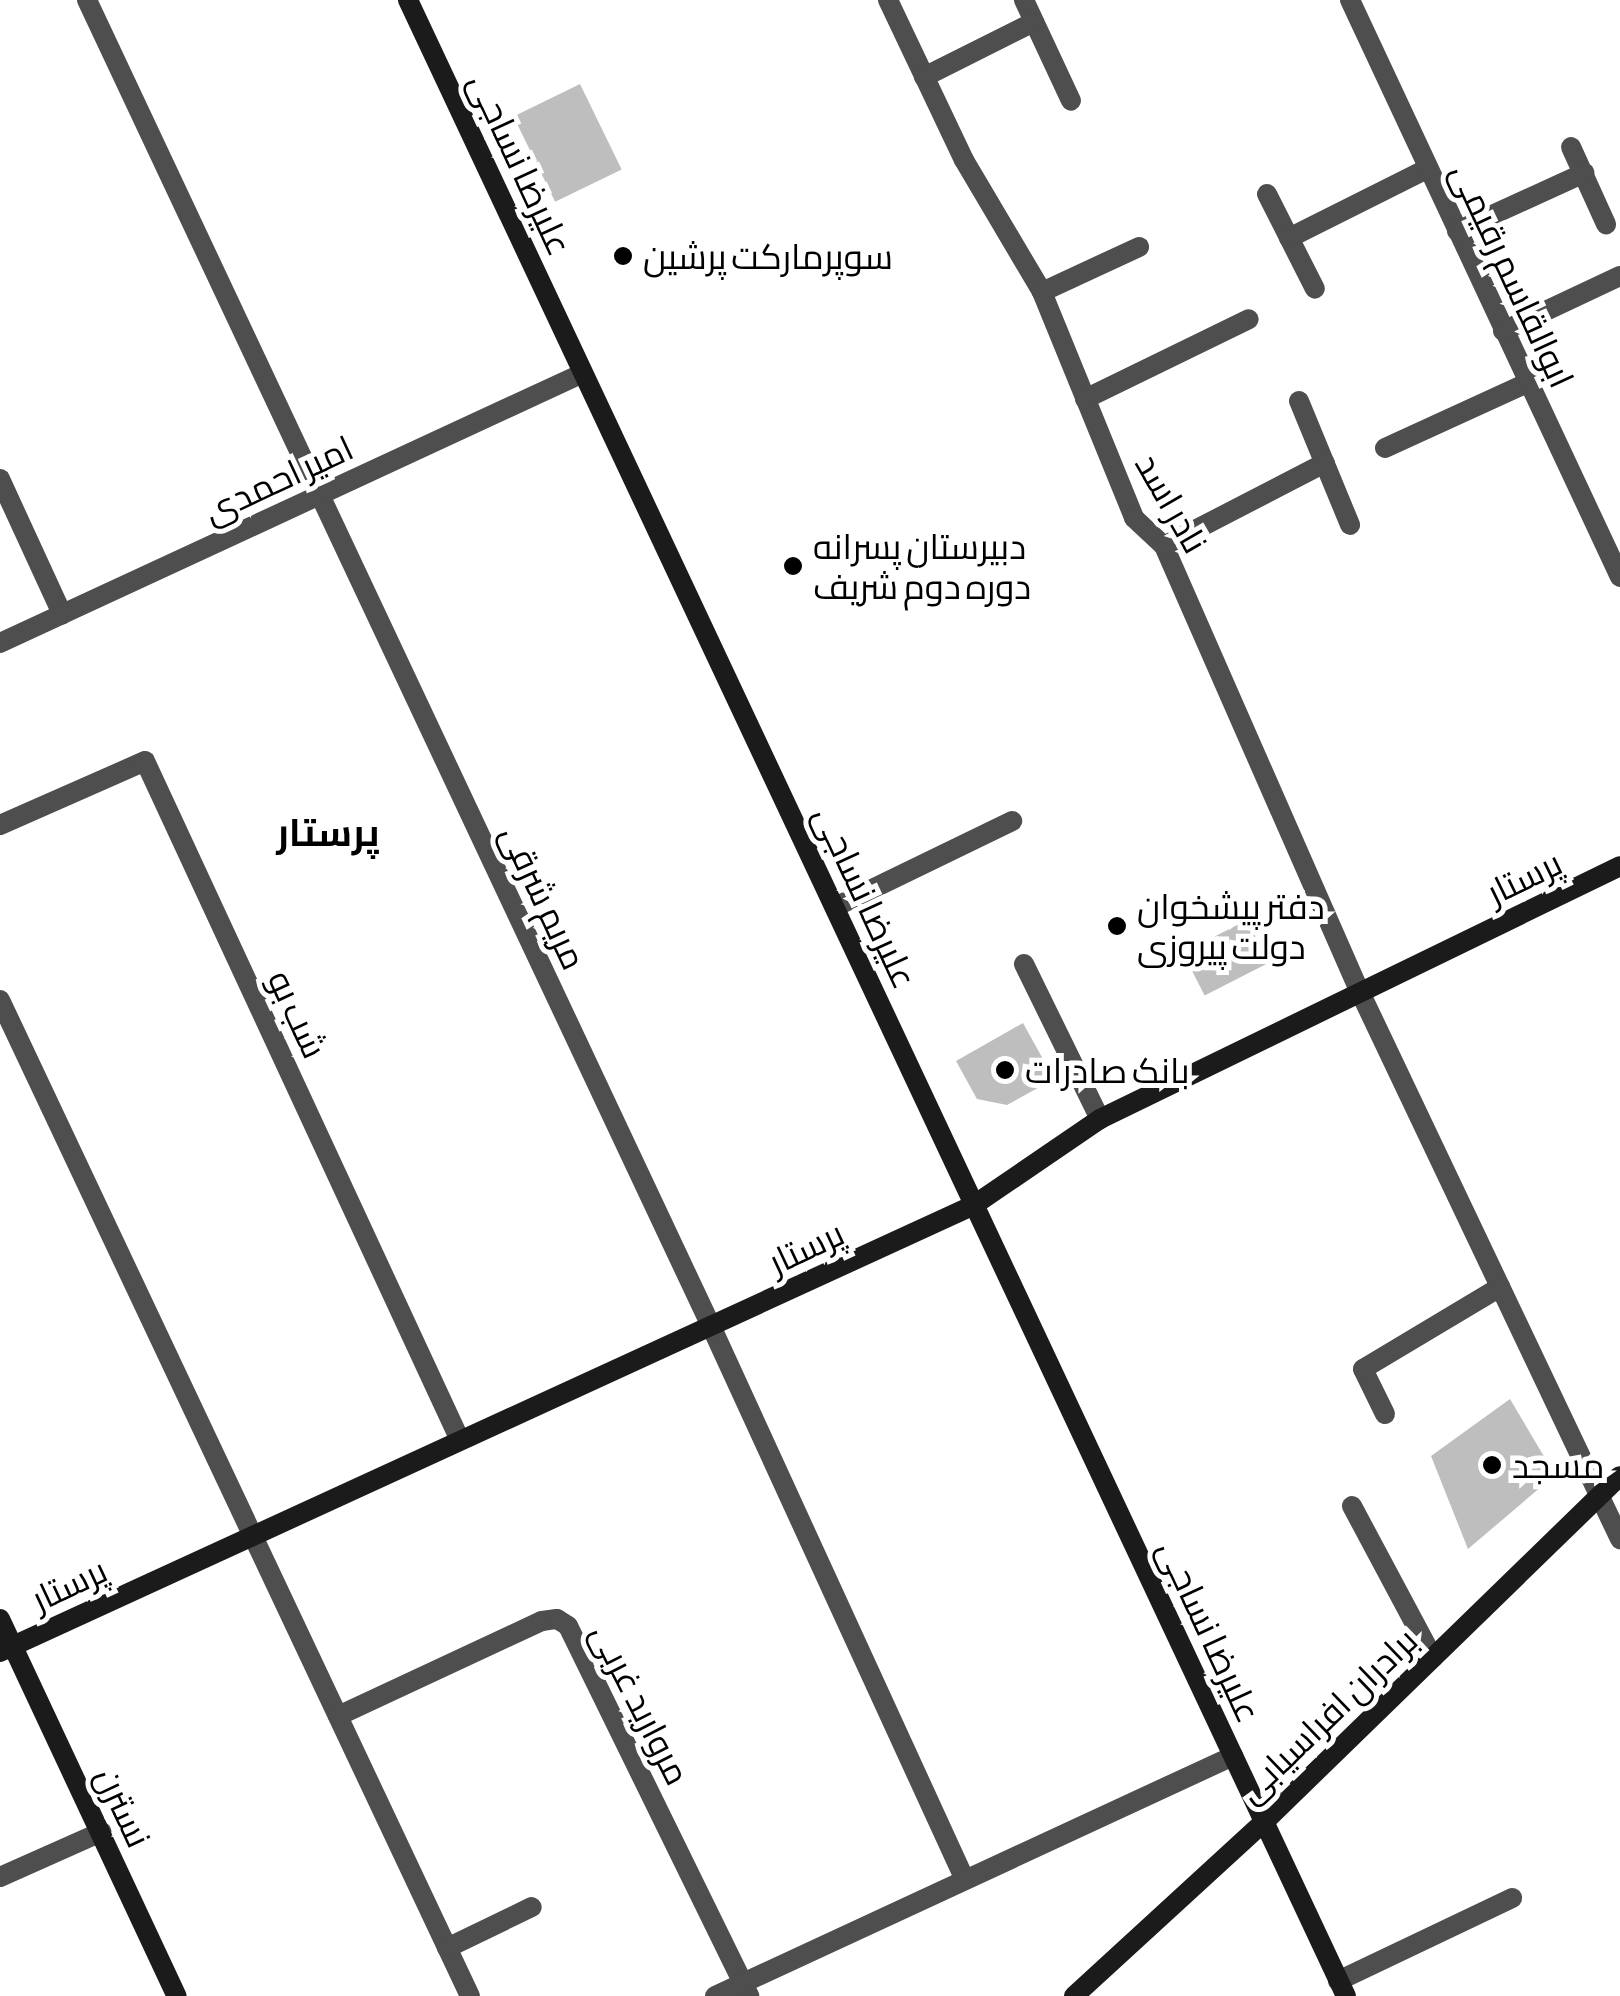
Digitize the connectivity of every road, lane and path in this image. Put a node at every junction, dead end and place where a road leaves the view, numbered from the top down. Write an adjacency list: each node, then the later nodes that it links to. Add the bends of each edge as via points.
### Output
1 (86, 0): 29 (street, مریم شرقی)
2 (408, 0): 22 (street, علیرضا نساجی)
3 (888, 0): 7 (street, نادر اسد)
4 (1024, 0): 6 (street)
5 (1356, 2): 10 (street, ابوالقاسم رقیمی)
6 (1034, 22): 7 (street); 8 (street)
7 (924, 77): 19 (street, نادر اسد)
8 (1071, 101)
9 (1572, 148): 11 (street)
10 (1427, 169): 14 (street, ابوالقاسم رقیمی); 15 (street)
11 (1584, 173): 13 (street); 14 (street)
12 (1268, 194): 15 (street)
13 (1606, 224)
14 (1457, 231): 21 (street, ابوالقاسم رقیمی)
15 (1289, 238): 18 (street)
16 (1139, 248): 19 (street)
17 (1620, 276): 21 (street)
18 (1315, 289)
19 (1042, 292): 24 (street, نادر اسد)
20 (1249, 318): 24 (street)
21 (1504, 331): 23 (street, ابوالقاسم رقیمی)
22 (583, 372): 29 (street, امیر احمدی); 38 (street, علیرضا نساجی)
23 (1527, 383): 26 (street); 32 (street, ابوالقاسم رقیمی)
24 (1084, 399): 31 (street, نادر اسد, via 1134,518)
25 (1300, 402): 27 (street)
26 (1385, 448)
27 (1325, 462): 30 (street); 31 (street)
28 (0, 479): 33 (street)
29 (319, 496): 33 (street, امیر احمدی); 45 (street, مریم شرقی)
30 (1350, 525)
31 (1164, 546): 40 (street, نادر اسد)
32 (1619, 573)
33 (62, 614): 34 (street, امیر احمدی)
34 (0, 643)
35 (1012, 821): 38 (street)
36 (0, 825): 47 (street, شب بو, via 144,761)
37 (1620, 866): 40 (street, پرستار)
38 (834, 907): 43 (street, علیرضا نساجی)
39 (1024, 964): 42 (street)
40 (1360, 992): 42 (street, پرستار); 44 (street, نادر اسد)
41 (0, 1000): 51 (street)
42 (1100, 1118): 43 (street, پرستار)
43 (974, 1205): 45 (street, پرستار); 57 (street, علیرضا نساجی)
44 (1500, 1287): 46 (street, via 1363,1368); 49 (street, نادر اسد)
45 (711, 1326): 47 (street, پرستار); 61 (street, مریم شرقی)
46 (1385, 1414)
47 (460, 1438): 51 (street, پرستار)
48 (1620, 1476): 49 (street, برادران افراسیابی)
49 (1600, 1496): 52 (street, نادر اسد); 55 (street, برادران افراسیابی)
50 (1352, 1506): 55 (street)
51 (254, 1535): 54 (street, پرستار); 56 (street)
52 (1620, 1539)
53 (0, 1620): 54 (street, نسترن)
54 (6, 1649): 59 (street, نسترن)
55 (1433, 1658): 58 (street, برادران افراسیابی)
56 (338, 1716): 64 (street); 66 (street, مروارید غربی, via 557,1619 568,1626)
57 (1233, 1756): 58 (street, علیرضا نساجی); 61 (street)
58 (1264, 1822): 65 (street, علیرضا نساجی); 70 (street, برادران افراسیابی)
59 (100, 1832): 60 (street); 67 (street, نسترن)
60 (0, 1877)
61 (965, 1880): 66 (street)
62 (1512, 1898): 65 (street)
63 (532, 1907): 64 (street)
64 (448, 1948): 68 (street)
65 (1342, 1988)
66 (746, 1990): 69 (street)
67 (177, 1996)
68 (470, 1996)
69 (715, 1996)
70 (1074, 1996)

